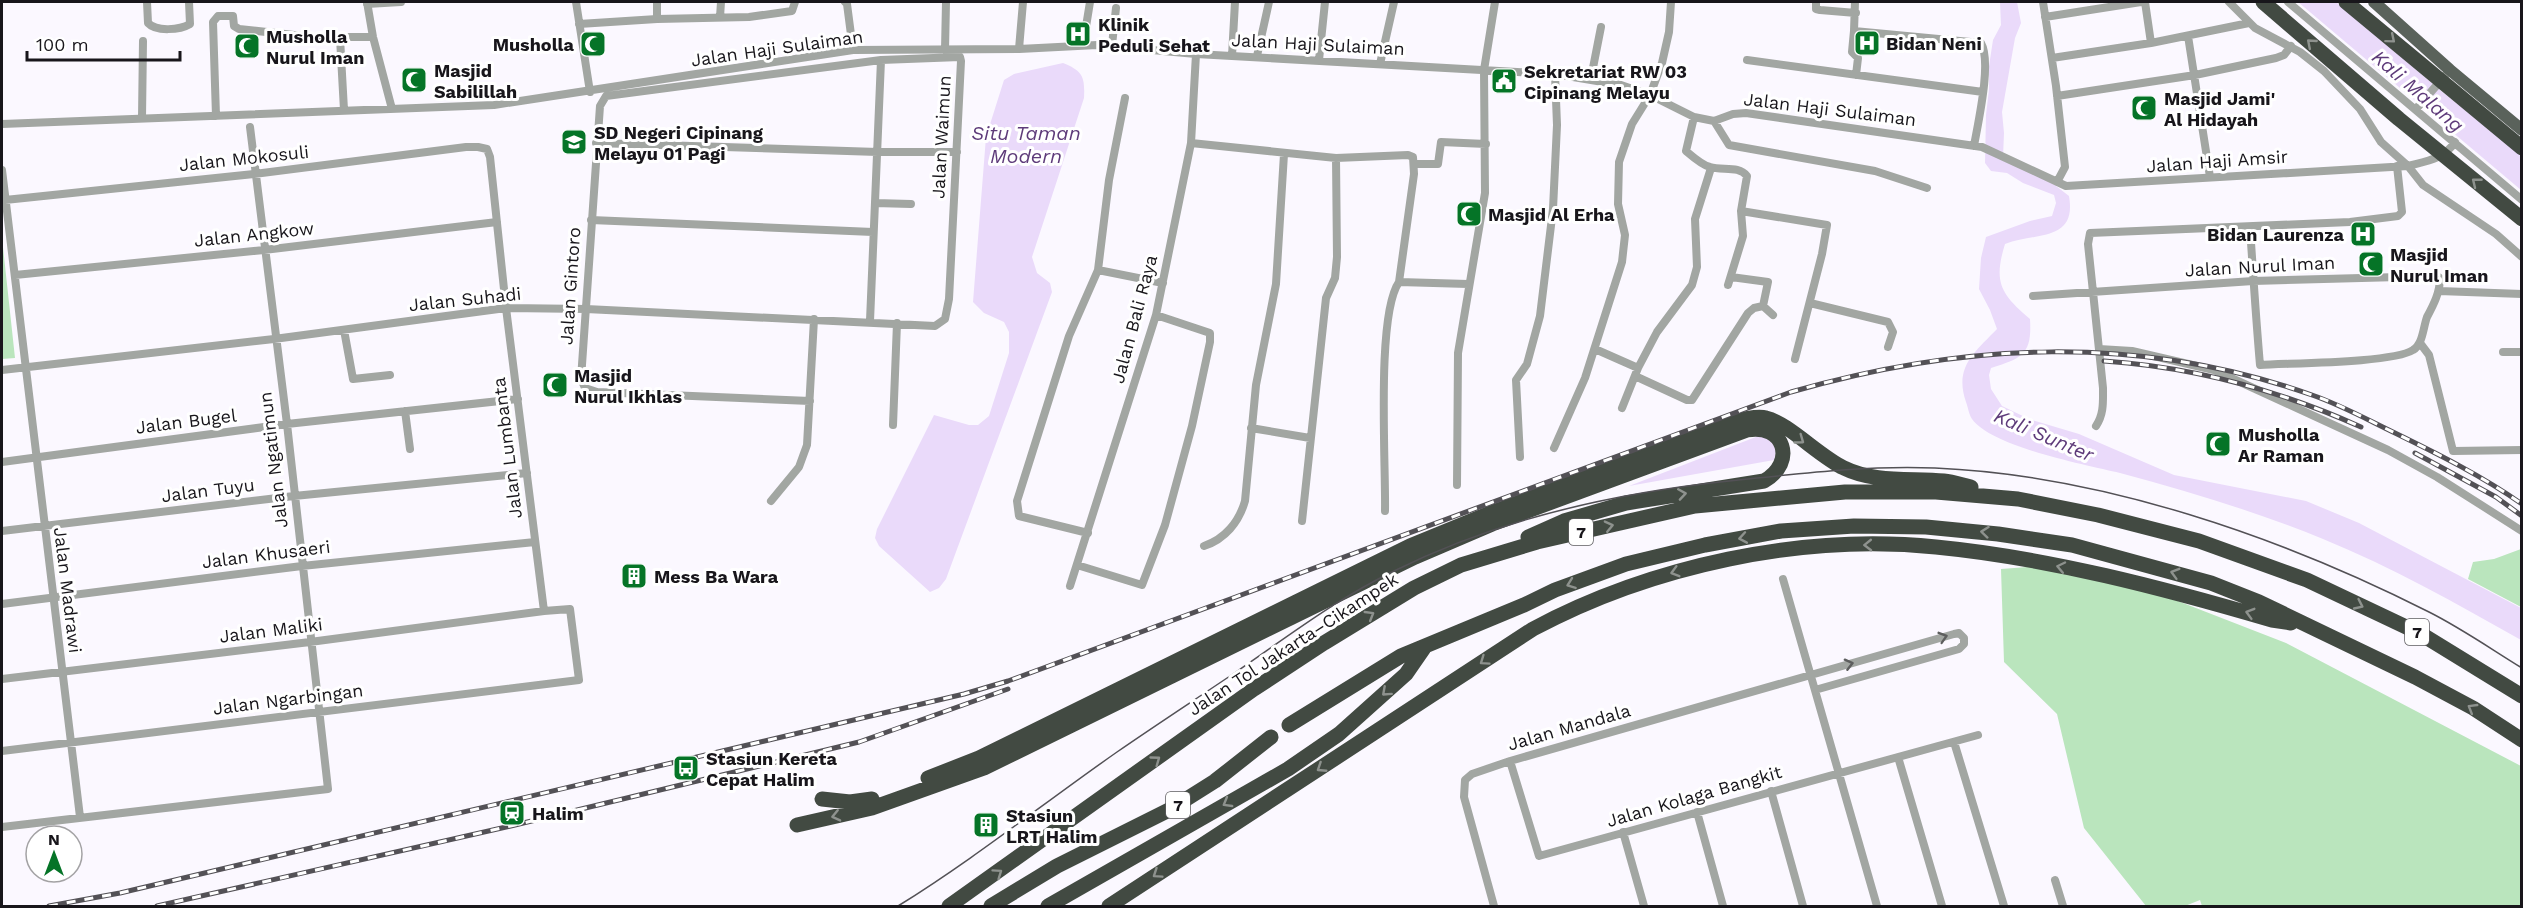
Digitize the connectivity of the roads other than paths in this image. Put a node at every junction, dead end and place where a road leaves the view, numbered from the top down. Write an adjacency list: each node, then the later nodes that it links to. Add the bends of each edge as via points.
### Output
1 (147, 2): 2 (street, via 148,23 156,28 190,24)
2 (189, 2)
3 (400, 2): 27 (street)
4 (576, 2): 34 (street)
5 (657, 2): 32 (street)
6 (721, 2): 30 (street)
7 (795, 2): 30 (street, via 792,11)
8 (845, 2): 46 (street)
9 (946, 2): 47 (street)
10 (1023, 2): 45 (street)
11 (1090, 2): 42 (street)
12 (1235, 2): 50 (street)
13 (1269, 2): 51 (street)
14 (1324, 2): 54 (street)
15 (1394, 2): 56 (street)
16 (1495, 2): 57 (street)
17 (1671, 2): 66 (street, via 1670,32)
18 (1815, 2): 29 (street, via 1816,9)
19 (1855, 2): 29 (street)
20 (2043, 2): 31 (street)
21 (2143, 2): 31 (street); 41 (street)
22 (2229, 2): 33 (street)
23 (2263, 2): 105 (highway, one-way to 23, bridge)
24 (2288, 2): 48 (street)
25 (2346, 2): 85 (highway, one-way to 85, bridge)
26 (2374, 2): 60 (main road)
27 (367, 3): 38 (street)
28 (1116, 8): 43 (street)
29 (1856, 13): 36 (street)
30 (720, 17): 32 (street)
31 (2045, 17): 52 (street)
32 (657, 19): 34 (street)
33 (2249, 23): 37 (street); 44 (street)
34 (579, 24): 64 (street)
35 (1601, 27): 63 (street)
36 (1854, 31): 61 (street); 65 (street, via 1978,41 1984,51)
37 (2188, 36): 41 (street); 62 (street)
38 (373, 37): 39 (street); 71 (street)
39 (340, 38): 72 (street); 73 (street, via 239,29 231,15 218,16 213,22)
40 (142, 41): 75 (street)
41 (2151, 43): 52 (street)
42 (1083, 45): 43 (street, Jalan Haji Sulaiman); 45 (street, Jalan Haji Sulaiman)
43 (1112, 45): 49 (street, Jalan Haji Sulaiman)
44 (2291, 46): 58 (street); 62 (street, via 2281,57)
45 (1019, 49): 47 (street, Jalan Haji Sulaiman)
46 (853, 50): 47 (street, Jalan Haji Sulaiman); 64 (street, Jalan Haji Sulaiman)
47 (945, 50)
48 (2349, 52): 58 (street); 70 (street)
49 (1196, 54): 50 (street, Jalan Haji Sulaiman); 80 (street, Jalan Bali Raya)
50 (1232, 56): 51 (street, Jalan Haji Sulaiman)
51 (1257, 56): 54 (street, Jalan Haji Sulaiman)
52 (2052, 58): 67 (street)
53 (880, 60): 69 (street, Jalan Waimun, via 606,96); 87 (street); 88 (street, Jalan Waimun, via 961,57)
54 (1319, 60): 56 (street, Jalan Haji Sulaiman)
55 (1747, 60): 61 (street)
56 (1380, 64): 57 (street, Jalan Haji Sulaiman)
57 (1484, 70): 59 (street, Jalan Haji Sulaiman); 83 (street)
58 (2324, 71): 93 (street, via 2360,110 2381,142)
59 (1555, 74): 63 (street, Jalan Haji Sulaiman); 158 (street, via 1553,209 1540,316 1527,364 1516,380)
60 (2447, 74): 70 (street); 79 (main road)
61 (1856, 75): 65 (street)
62 (2195, 75): 67 (street); 97 (street)
63 (1592, 78): 66 (street, Jalan Haji Sulaiman)
64 (590, 92): 71 (street, Jalan Haji Sulaiman, via 494,105)
65 (1983, 92): 84 (street)
66 (1650, 95): 74 (street, Jalan Haji Sulaiman); 136 (street, via 1632,124 1619,162 1618,204 1625,244)
67 (2057, 96): 98 (street, via 2065,167)
68 (1125, 98): 112 (street, via 1109,180)
69 (602, 104): 82 (street, Jalan Gintoro)
70 (2417, 107): 81 (street)
71 (392, 109): 72 (street, Jalan Haji Sulaiman)
72 (345, 110): 73 (street, Jalan Haji Sulaiman)
73 (216, 116): 75 (street, Jalan Haji Sulaiman)
74 (1694, 117): 76 (street, Jalan Haji Sulaiman); 94 (street, via 1686,151)
75 (142, 118): 77 (street, Jalan Haji Sulaiman)
76 (1714, 122): 84 (street, Jalan Haji Sulaiman, via 1746,113); 99 (street, via 1730,145 1875,171)
77 (2, 124)
78 (250, 127): 96 (street, Jalan Ngatimun)
79 (2522, 130)
80 (1191, 142): 89 (street); 116 (street, Jalan Bali Raya)
81 (2455, 142): 93 (street, Jalan Haji Amsir, via 2448,152); 101 (street)
82 (596, 143): 87 (street); 106 (street, Jalan Gintoro)
83 (1486, 144): 91 (street, via 1441,142 1438,164); 117 (street, via 1485,193)
84 (1978, 146): 98 (street, Jalan Haji Amsir)
85 (2522, 148)
86 (487, 149): 96 (street, Jalan Mokosuli, via 473,147); 107 (street, Jalan Lumbanta)
87 (878, 152): 88 (street); 102 (street)
88 (957, 152): 131 (street, Jalan Waimun, via 947,315)
89 (1284, 154): 90 (street); 152 (street, via 1276,284)
90 (1336, 158): 91 (street, via 1408,155 1413,157); 153 (street, via 1335,278 1326,298)
91 (1414, 165): 115 (street)
92 (2397, 166): 93 (street, Jalan Haji Amsir); 97 (street, Jalan Haji Amsir); 108 (street, via 2402,205 2398,216)
93 (2408, 166): 111 (street, via 2423,184 2496,234)
94 (1711, 168): 104 (street, via 1747,174); 143 (street, via 1695,219 1697,267 1692,285 1657,332)
95 (2, 170): 100 (street, Jalan Madrawi)
96 (255, 174): 100 (street, Jalan Mokosuli); 110 (street, Jalan Ngatimun)
97 (2210, 177): 98 (street, Jalan Haji Amsir, via 2066,186)
98 (2057, 182)
99 (1927, 188)
100 (5, 200): 113 (street, Jalan Madrawi)
101 (2522, 200)
102 (875, 203): 103 (street); 109 (street)
103 (911, 204)
104 (1741, 211): 122 (street, via 1826,224); 123 (street, via 1743,236 1730,281 1768,282)
105 (2522, 219)
106 (591, 220): 109 (street); 125 (street, Jalan Gintoro)
107 (497, 222): 110 (street, Jalan Angkow); 124 (street, Jalan Lumbanta)
108 (2250, 227): 114 (street); 119 (street, via 2090,233)
109 (873, 232): 129 (street)
110 (264, 250): 113 (street, Jalan Angkow); 133 (street, Jalan Ngatimun)
111 (2522, 257)
112 (1098, 270): 116 (street); 170 (street, via 1069,336 1017,501 1019,516)
113 (15, 275): 141 (street, Jalan Madrawi)
114 (2253, 280): 118 (street, Jalan Nurul Iman, via 2437,276); 119 (street, Jalan Nurul Iman); 134 (street, via 2260,365 2404,354)
115 (1399, 282): 117 (street); 165 (street, via 1388,315)
116 (1163, 283): 126 (street, Jalan Bali Raya)
117 (1468, 284): 161 (street, via 1458,353)
118 (2439, 291): 120 (street); 134 (street, via 2422,328)
119 (2094, 292): 121 (street, Jalan Nurul Iman); 137 (street)
120 (2522, 294)
121 (2033, 296)
122 (1810, 303): 135 (street, via 1888,322 1893,332); 140 (street)
123 (1762, 306): 127 (street); 143 (street, via 1748,313 1692,399 1687,400)
124 (506, 308): 125 (street, Jalan Suhadi); 132 (street, Jalan Suhadi); 145 (street, Jalan Lumbanta)
125 (586, 309): 128 (street, Jalan Suhadi); 146 (street, Jalan Gintoro, via 581,380 585,388)
126 (1156, 315): 170 (street, Jalan Bali Raya); 174 (street, via 1208,332 1210,342 1165,525 1142,585)
127 (1773, 315)
128 (814, 319): 129 (street, Jalan Suhadi); 146 (street)
129 (870, 321): 130 (street, Jalan Suhadi)
130 (897, 323): 131 (street, Jalan Suhadi); 150 (street)
131 (935, 326)
132 (344, 330): 133 (street, Jalan Suhadi); 144 (street, via 353,379)
133 (274, 339): 141 (street, Jalan Suhadi); 149 (street, Jalan Ngatimun)
134 (2421, 343): 156 (street, via 2429,355 2452,451)
135 (1888, 347)
136 (1595, 349): 143 (street); 154 (street)
137 (2099, 349): 151 (street, via 2103,406); 169 (street, via 2132,351 2214,370 2388,450)
138 (2503, 352): 139 (street)
139 (2522, 352)
140 (1796, 359)
141 (26, 367): 142 (street, Jalan Suhadi); 157 (street, Jalan Madrawi)
142 (2, 370)
143 (1636, 372): 147 (street)
144 (390, 375)
145 (518, 399): 148 (street, Jalan Bugel); 160 (street, Jalan Lumbanta)
146 (810, 400): 164 (street, via 804,456)
147 (1622, 408)
148 (405, 411): 149 (street, Jalan Bugel); 155 (street)
149 (287, 424): 157 (street, Jalan Bugel); 162 (street, Jalan Ngatimun)
150 (893, 426)
151 (2096, 426)
152 (1251, 428): 153 (street); 172 (street, via 1242,513 1214,543)
153 (1310, 438): 166 (street)
154 (1554, 448)
155 (410, 449)
156 (2522, 450)
157 (35, 457): 159 (street, Jalan Bugel); 167 (street, Jalan Madrawi)
158 (1520, 457)
159 (2, 462)
160 (527, 473): 162 (street, Jalan Tuyu); 171 (street, Jalan Lumbanta)
161 (1457, 484)
162 (294, 496): 167 (street, Jalan Tuyu); 175 (street, Jalan Ngatimun)
163 (2018, 499): 173 (highway, Jalan Tol Jakarta–Cikampek / 7, one-way to 163, via 1537,542 1695,506 1845,492 1936,492); 190 (highway, Jalan Tol Jakarta–Cikampek / 7, one-way to 190, via 2199,541 2307,580 2421,634); 203 (highway, one-way to 163, via 870,800 947,772 1419,542 1743,419 1756,417 1777,422 1844,469 1859,474 1946,482)
164 (771, 501)
165 (1385, 511)
166 (1302, 521)
167 (43, 526): 168 (street, Jalan Tuyu); 178 (street, Jalan Madrawi)
168 (2, 531)
169 (2522, 531)
170 (1088, 533): 174 (street, Jalan Bali Raya)
171 (535, 542): 175 (street, Jalan Khusaeri); 180 (street, Jalan Lumbanta)
172 (1204, 546)
173 (1467, 563): 206 (highway, one-way to 206, via 1593,512 1764,481 1783,464 1783,450 1769,431 1747,430 1502,520 1414,557 984,768 872,808); 210 (highway, Jalan Tol Jakarta–Cikampek / 7, one-way to 173, via 1284,669 1414,588)
174 (1077, 565): 177 (street, Jalan Bali Raya)
175 (302, 566): 178 (street, Jalan Khusaeri); 182 (street, Jalan Ngatimun)
176 (1783, 579): 187 (street)
177 (1070, 586)
178 (52, 597): 179 (street, Jalan Khusaeri); 186 (street, Jalan Madrawi)
179 (2, 604)
180 (544, 611): 182 (street, Jalan Maliki); 191 (street, Jalan Ngarbingan, via 570,609 579,680)
181 (2307, 625): 183 (highway, 7, one-way to 183, via 2211,583 2072,545 1926,527 1854,526 1781,531 1626,564 1555,590); 195 (highway, 7, one-way to 181, via 2454,697); 213 (highway, one-way to 213, via 2034,562 1935,546 1836,546 1770,552 1706,564 1593,600 1533,629)
182 (310, 642): 186 (street, Jalan Maliki); 191 (street, Jalan Ngatimun)
183 (1424, 648): 192 (highway, 7, via 1401,656); 212 (highway, 7, one-way to 212, via 1406,674 1340,734 1288,769)
184 (1887, 654): 185 (street); 185 (street, Jalan Mandala, one-way to 185, via 1954,633 1964,639 1959,649); 187 (street, Jalan Mandala, one-way to 184)
185 (1890, 668): 189 (street)
186 (62, 672): 188 (street, Jalan Maliki); 197 (street, Jalan Madrawi)
187 (1810, 674): 189 (street); 200 (street, Jalan Mandala)
188 (2, 679)
189 (1815, 690): 201 (street)
190 (2522, 696)
191 (319, 712): 197 (street, Jalan Ngarbingan); 205 (street, Jalan Ngatimun, via 328,789)
192 (1289, 725)
193 (1978, 735): 196 (street, Jalan Kolaga Bangkit)
194 (1271, 737): 211 (highway, 7, via 1215,782 1169,810 1057,866)
195 (2522, 740)
196 (1954, 742): 199 (street, Jalan Kolaga Bangkit); 220 (street)
197 (71, 744): 198 (street, Jalan Ngarbingan); 205 (street, Jalan Madrawi)
198 (2, 751)
199 (1898, 757): 201 (street, Jalan Kolaga Bangkit); 219 (street)
200 (1510, 760): 208 (street, Jalan Kolaga Bangkit, via 1539,856); 214 (street, Jalan Mandala, via 1468,776 1464,786)
201 (1839, 772): 202 (street, Jalan Kolaga Bangkit); 218 (street)
202 (1771, 791): 204 (street, Jalan Kolaga Bangkit); 217 (street)
203 (822, 799)
204 (1696, 812): 208 (street, Jalan Kolaga Bangkit); 216 (street)
205 (80, 817): 207 (street)
206 (797, 825)
207 (2, 827)
208 (1623, 832): 215 (street)
209 (2055, 880): 221 (street)
210 (950, 906)
211 (991, 906)
212 (1048, 906)
213 (1108, 906)
214 (1494, 906)
215 (1644, 906)
216 (1723, 906)
217 (1803, 906)
218 (1877, 906)
219 (1942, 906)
220 (2004, 906)
221 (2063, 906)

